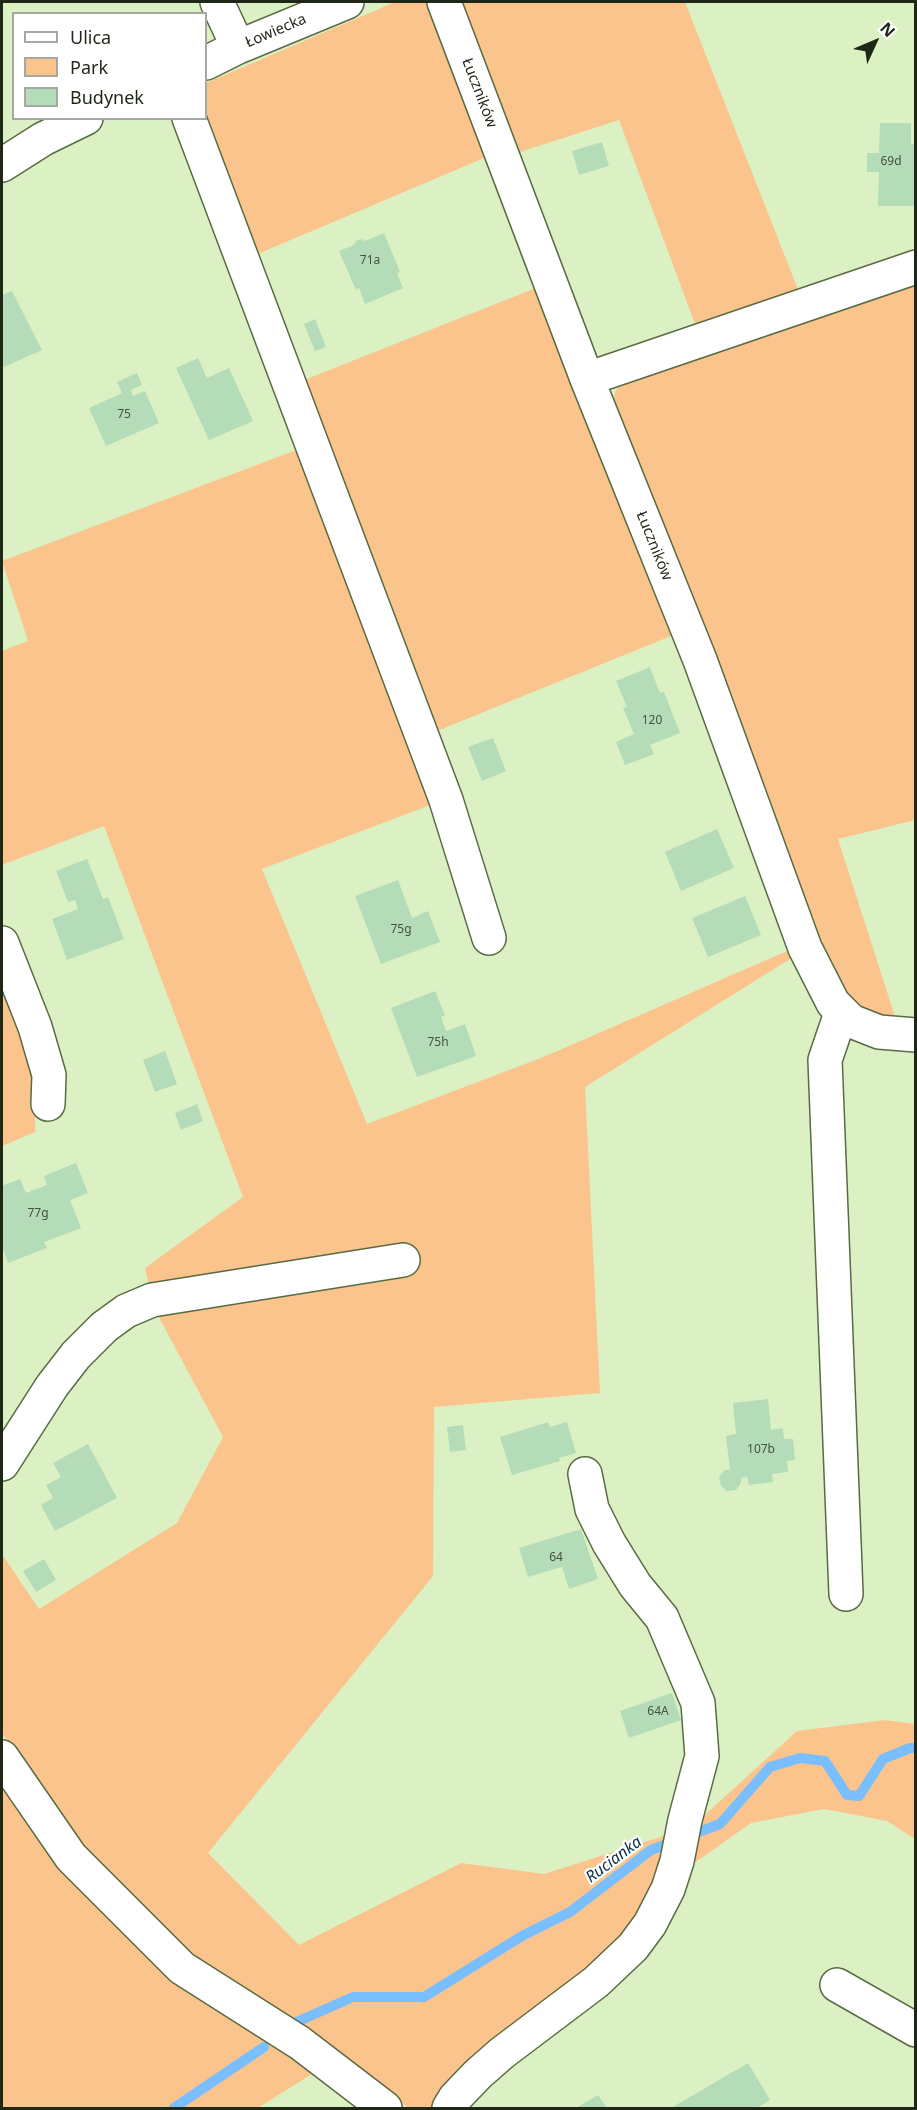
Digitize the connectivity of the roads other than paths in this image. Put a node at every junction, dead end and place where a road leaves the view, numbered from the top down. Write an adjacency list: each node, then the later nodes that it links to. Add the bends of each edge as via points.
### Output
1 (216, 2): 4 (street)
2 (347, 2): 4 (street, Łowiecka)
3 (444, 2): 10 (street, Łuczników)
4 (238, 47): 5 (street, Łowiecka)
5 (207, 62)
6 (82, 120): 8 (street)
7 (190, 120): 11 (street, via 446,800)
8 (2, 165)
9 (915, 267): 10 (street)
10 (587, 379): 13 (street, Łuczników, via 700,660 805,948)
11 (489, 938)
12 (2, 943): 15 (street, via 35,1027 49,1076)
13 (841, 1013): 14 (street, Łuczników, via 879,1032); 19 (street, via 825,1060)
14 (915, 1035)
15 (48, 1104)
16 (403, 1260): 17 (street, via 152,1300 126,1311 76,1355)
17 (2, 1464)
18 (585, 1474): 24 (street, via 592,1509 635,1584 662,1618 698,1703 702,1756 677,1861 650,1924 633,1947 596,1982 486,2067)
19 (846, 1594)
20 (2, 1757): 23 (street, via 71,1857 182,1968 300,2043)
21 (837, 1985): 22 (street)
22 (915, 2030)
23 (385, 2109)
24 (449, 2109)

